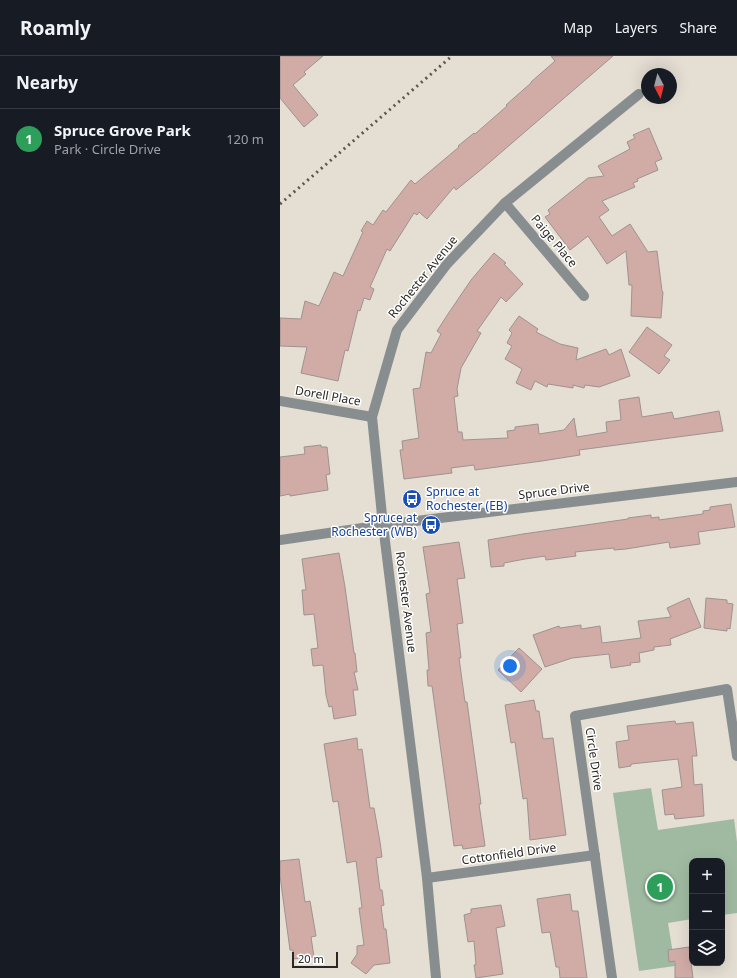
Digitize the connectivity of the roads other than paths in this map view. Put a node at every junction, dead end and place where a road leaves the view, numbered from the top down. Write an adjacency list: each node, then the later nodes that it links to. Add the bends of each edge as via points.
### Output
1 (639, 94): 2 (street, Rochester Avenue)
2 (505, 203): 3 (street, Paige Place); 5 (street, Rochester Avenue, via 447,264 397,330)
3 (584, 296)
4 (280, 401): 5 (street, Dorell Place)
5 (372, 417): 7 (street, Rochester Avenue)
6 (737, 482): 7 (street, Spruce Drive)
7 (383, 525): 8 (street, Spruce Drive); 11 (street, Rochester Avenue)
8 (280, 540)
9 (737, 756): 10 (street, Circle Drive, via 727,689 575,716)
10 (595, 855): 11 (street, Cottonfield Drive); 13 (street, Circle Drive)
11 (427, 878): 12 (street, Rochester Avenue)
12 (436, 978)
13 (612, 978)

